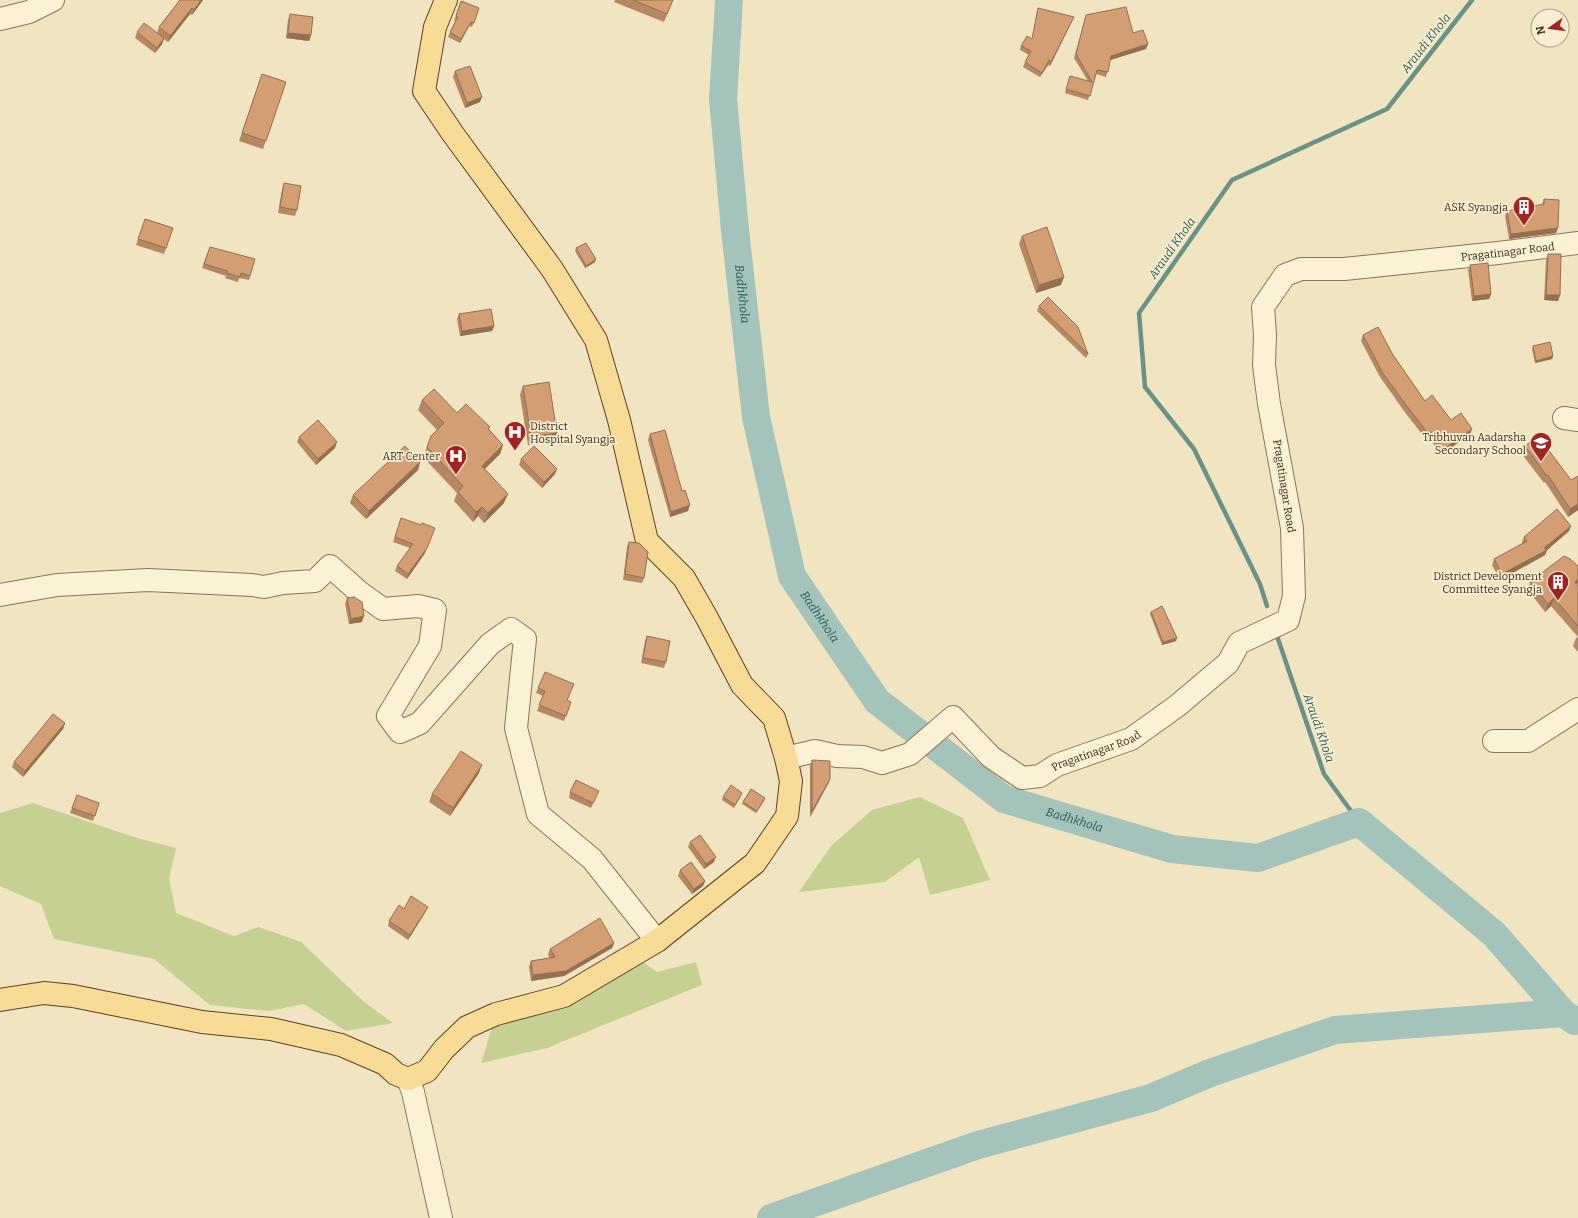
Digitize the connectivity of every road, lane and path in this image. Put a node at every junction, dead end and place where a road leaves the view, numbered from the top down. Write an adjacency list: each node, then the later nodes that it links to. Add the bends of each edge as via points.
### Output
1 (53, 0): 3 (street, via 29,12)
2 (446, 0): 8 (main road, via 435,27 424,91 452,134 552,269 596,340 619,420 647,541 684,578 742,685 774,718)
3 (0, 19)
4 (1578, 243): 8 (street, Pragatinagar Road, via 1352,268 1302,270 1285,275 1263,307 1264,365 1292,528 1294,596 1288,620 1239,643 1228,664 1177,706 1131,739 1057,765 1040,776 1022,778 991,757 954,717 910,754 882,763 863,757 837,756 815,751)
5 (0, 595): 9 (street, via 57,585 148,580 264,587 315,581 330,566 359,592 383,608 418,606 435,610 430,646 388,716 400,732 420,723 490,644 511,629 524,639 516,728 538,814 592,859)
6 (1578, 709): 7 (street, via 1528,741)
7 (1494, 741)
8 (786, 758): 9 (main road, via 790,781 787,816 755,863)
9 (657, 941): 11 (main road, via 564,996 496,1014 467,1027)
10 (0, 1000): 11 (main road, via 44,993 73,996 202,1022 271,1029 341,1045 385,1064)
11 (411, 1086): 12 (street)
12 (441, 1218)

